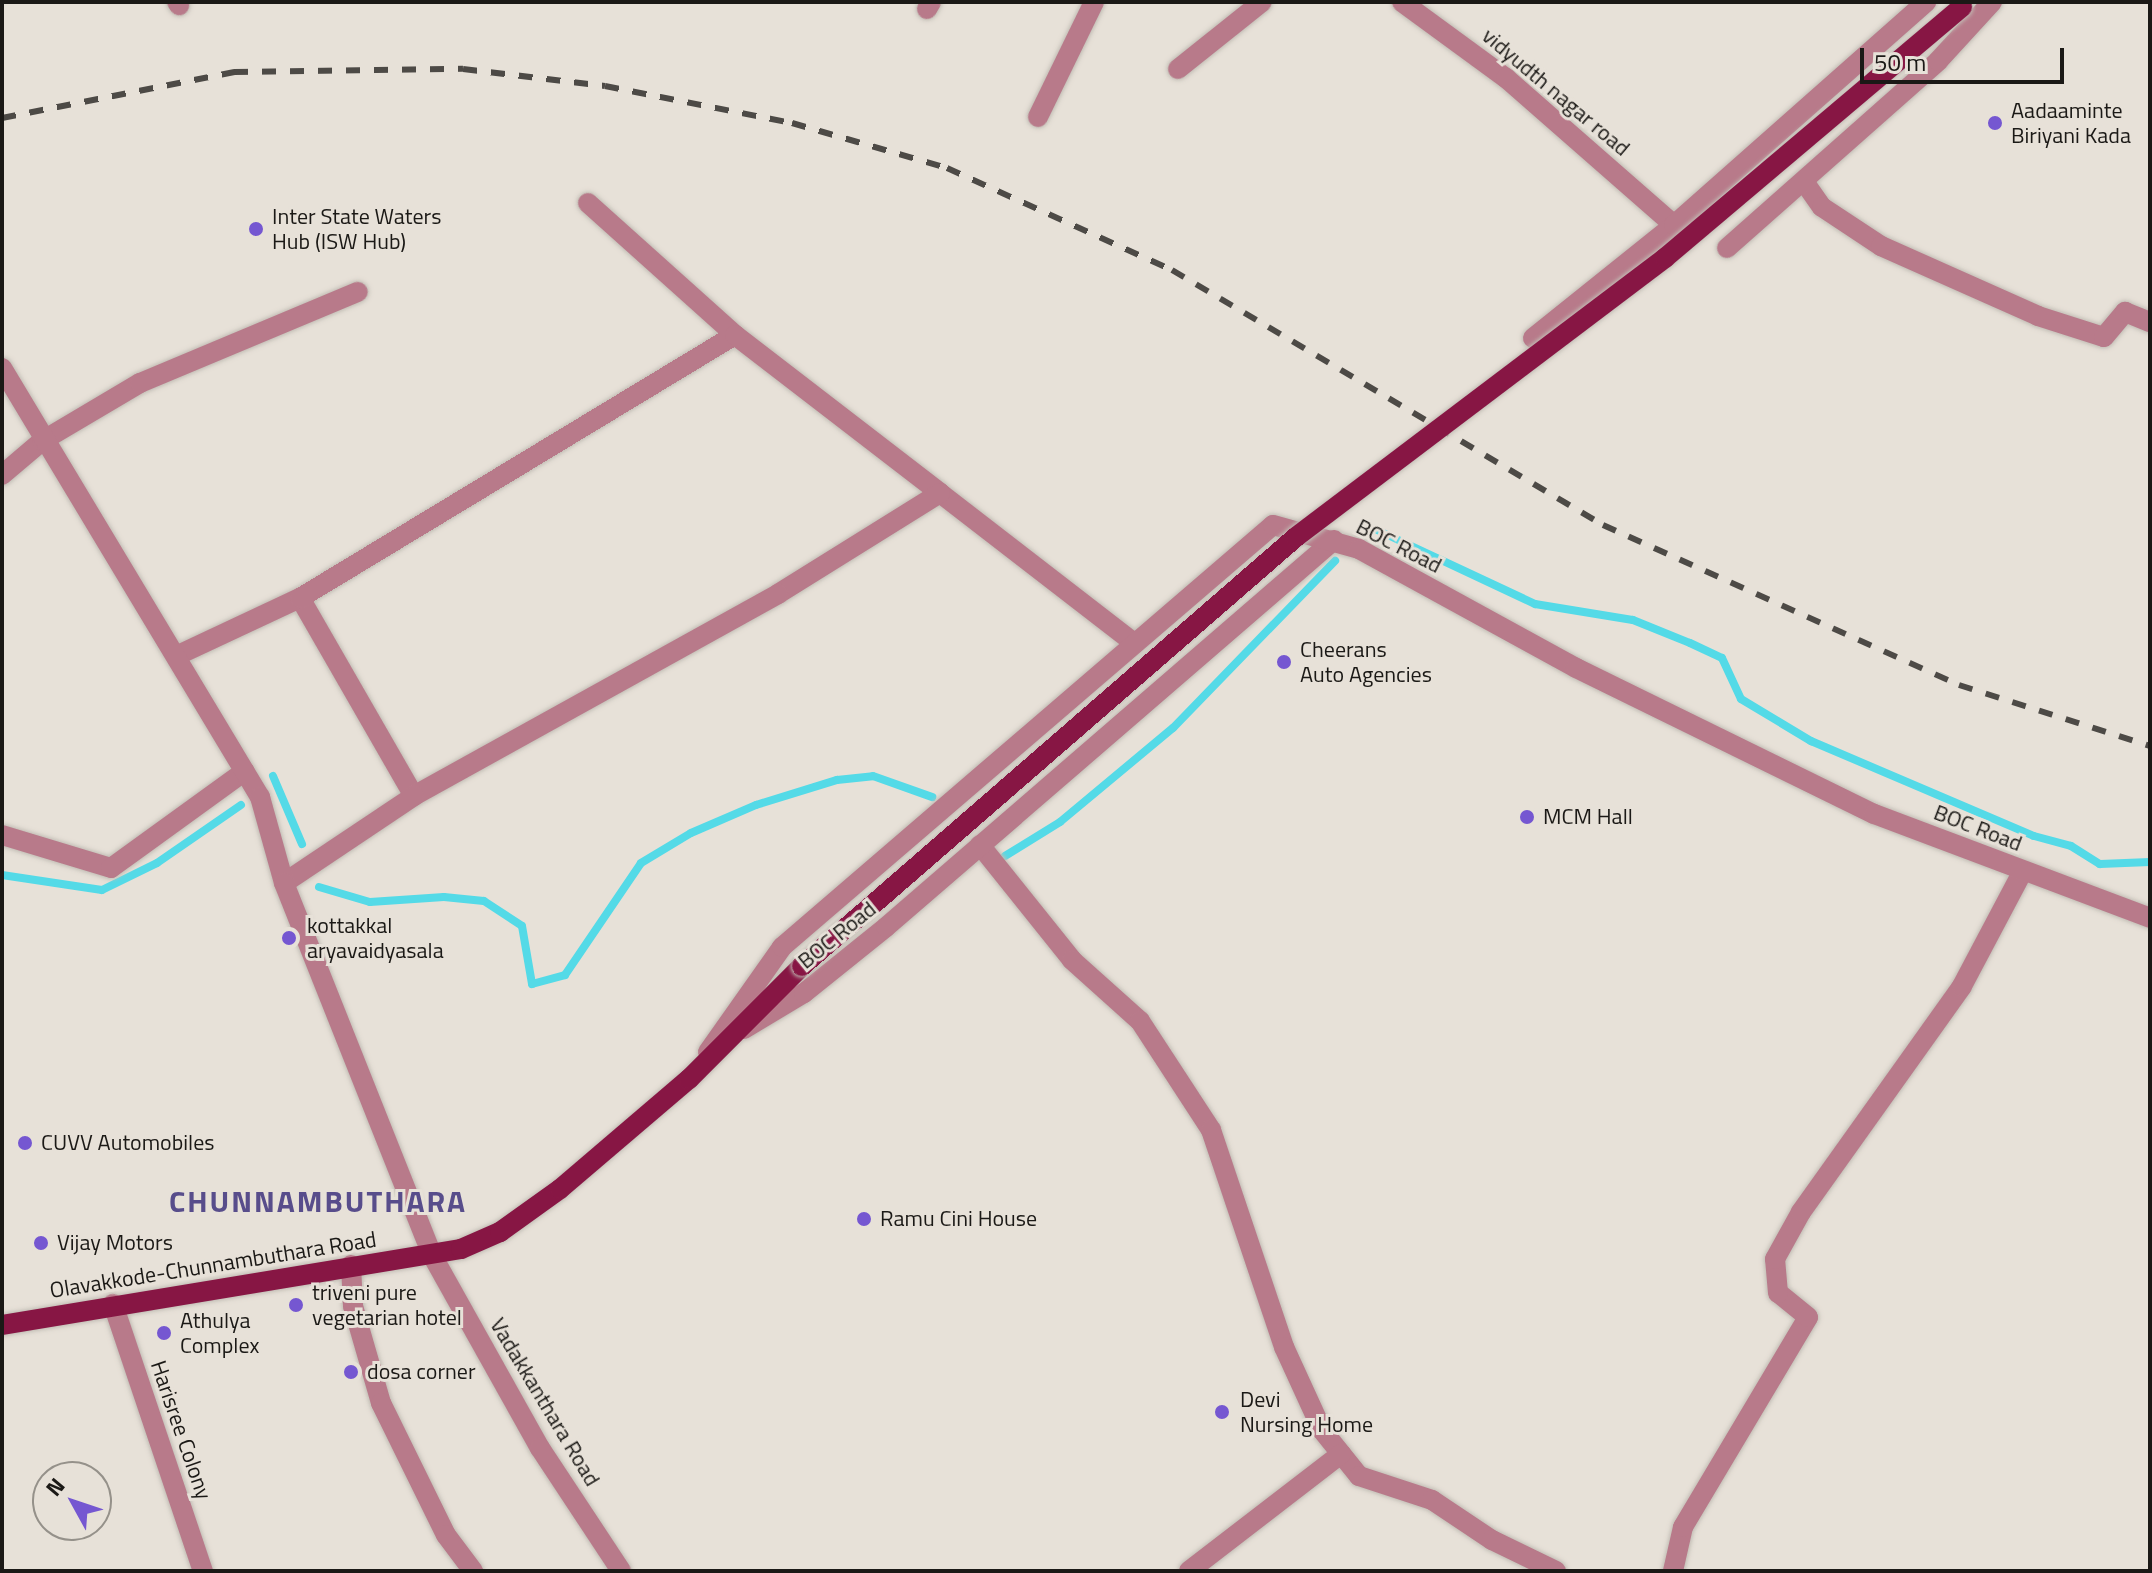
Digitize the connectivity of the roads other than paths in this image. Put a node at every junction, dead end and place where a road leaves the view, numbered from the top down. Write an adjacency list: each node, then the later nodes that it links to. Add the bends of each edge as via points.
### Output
1 (1094, 2): 9 (street)
2 (1262, 2): 7 (street)
3 (1402, 2): 12 (street, vidyudth nagar road, via 1506,78)
4 (1926, 2): 12 (street)
5 (1992, 2): 10 (street, via 1938,61)
6 (1964, 4): 33 (main road, Olavakkode-Chunnambuthara Road, bridge, via 1665,258 1296,537 802,966)
7 (1236, 8): 8 (street)
8 (1178, 69)
9 (1038, 117)
10 (1805, 183): 13 (street); 15 (street, via 1822,207 1881,246 2038,316 2104,337 2125,312)
11 (588, 203): 16 (street)
12 (1674, 225): 17 (street)
13 (1727, 248)
14 (358, 292): 19 (street, via 140,383)
15 (2150, 322)
16 (735, 335): 21 (street); 23 (street)
17 (1533, 338)
18 (2, 368): 19 (street, Vadakkanthara Road)
19 (42, 441): 20 (street); 25 (street, Vadakkanthara Road)
20 (2, 475)
21 (940, 493): 24 (street); 27 (street, via 778,594)
22 (1334, 540): 24 (street, via 1273,525); 29 (street, BOC Road); 30 (street, BOC Road, via 1576,668 1874,814)
23 (300, 598): 25 (street); 27 (street)
24 (1134, 643): 34 (street, via 782,947)
25 (176, 656): 26 (street, Vadakkanthara Road)
26 (245, 771): 28 (street, via 111,868); 31 (street, Vadakkanthara Road, via 260,797)
27 (414, 796): 31 (street)
28 (2, 835)
29 (980, 845): 33 (street, BOC Road, via 804,993); 39 (street, via 1072,960 1140,1021 1211,1130 1284,1347 1322,1430)
30 (2023, 871): 32 (street, BOC Road); 45 (street, via 1962,986 1801,1212 1775,1259 1778,1293 1808,1317 1683,1527)
31 (284, 883): 35 (street, Vadakkanthara Road)
32 (2150, 918)
33 (733, 1036): 34 (main road, Olavakkode-Chunnambuthara Road)
34 (689, 1079): 35 (main road, Olavakkode-Chunnambuthara Road, via 560,1189 500,1232)
35 (432, 1255): 36 (main road, Olavakkode-Chunnambuthara Road); 42 (street, Vadakkanthara Road, via 540,1448)
36 (351, 1265): 37 (main road, Olavakkode-Chunnambuthara Road); 41 (street, via 353,1306 381,1403 446,1535)
37 (113, 1304): 38 (main road, Olavakkode-Chunnambuthara Road); 40 (street, Harisree Colony)
38 (2, 1325)
39 (1341, 1454): 43 (street); 44 (street, via 1359,1476 1432,1500 1492,1540)
40 (203, 1571)
41 (473, 1571)
42 (621, 1571)
43 (1189, 1571)
44 (1556, 1571)
45 (1673, 1571)

